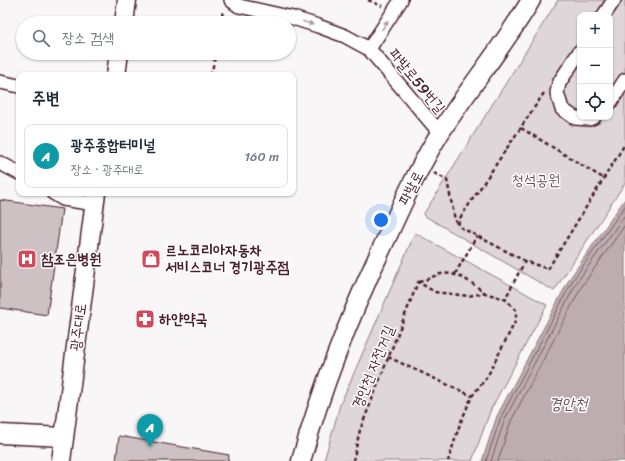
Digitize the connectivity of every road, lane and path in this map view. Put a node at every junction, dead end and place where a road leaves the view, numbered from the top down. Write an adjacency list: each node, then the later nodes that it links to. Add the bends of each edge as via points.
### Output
1 (127, 0): 7 (street)
2 (231, 0): 8 (street, 파발로59번길, one-way to 8, via 239,6)
3 (400, 0): 10 (street, 파발로59번길, one-way to 3)
4 (531, 0): 21 (street, 파발로)
5 (614, 0): 6 (street)
6 (606, 12)
7 (125, 16)
8 (284, 16)
9 (296, 19): 10 (street, 파발로59번길, one-way to 10, via 345,36)
10 (369, 49): 21 (street, 파발로59번길)
11 (577, 56): 20 (street, via 559,83 558,93 562,109)
12 (118, 60): 14 (street)
13 (215, 60): 15 (path)
14 (116, 72)
15 (213, 72)
16 (625, 80): 19 (street)
17 (0, 82): 18 (street)
18 (16, 85)
19 (613, 98)
20 (577, 118)
21 (440, 133): 24 (street, 파발로)
22 (625, 144): 26 (path)
23 (0, 163): 25 (street)
24 (422, 167): 29 (path, via 448,180); 41 (street, 파발로, via 370,271 344,334 327,379)
25 (16, 171)
26 (603, 178): 29 (path, via 521,128 460,218); 31 (path, via 548,269)
27 (58, 196): 28 (street, via 63,199)
28 (95, 198): 39 (street, 광주대로)
29 (458, 226): 30 (path)
30 (477, 236): 31 (path); 32 (path)
31 (525, 261): 35 (path)
32 (455, 274): 33 (path, via 440,274); 34 (path)
33 (418, 282): 34 (path, via 435,292 468,296); 36 (path, 경안천 자전거길)
34 (485, 293): 35 (path)
35 (505, 299): 37 (path, via 516,310 516,320 487,377)
36 (388, 357): 37 (path); 42 (path, 경안천 자전거길, via 360,430)
37 (472, 396): 43 (path)
38 (0, 434): 39 (street)
39 (64, 437): 40 (street, 광주대로)
40 (61, 461)
41 (302, 461)
42 (353, 461)
43 (448, 461)

